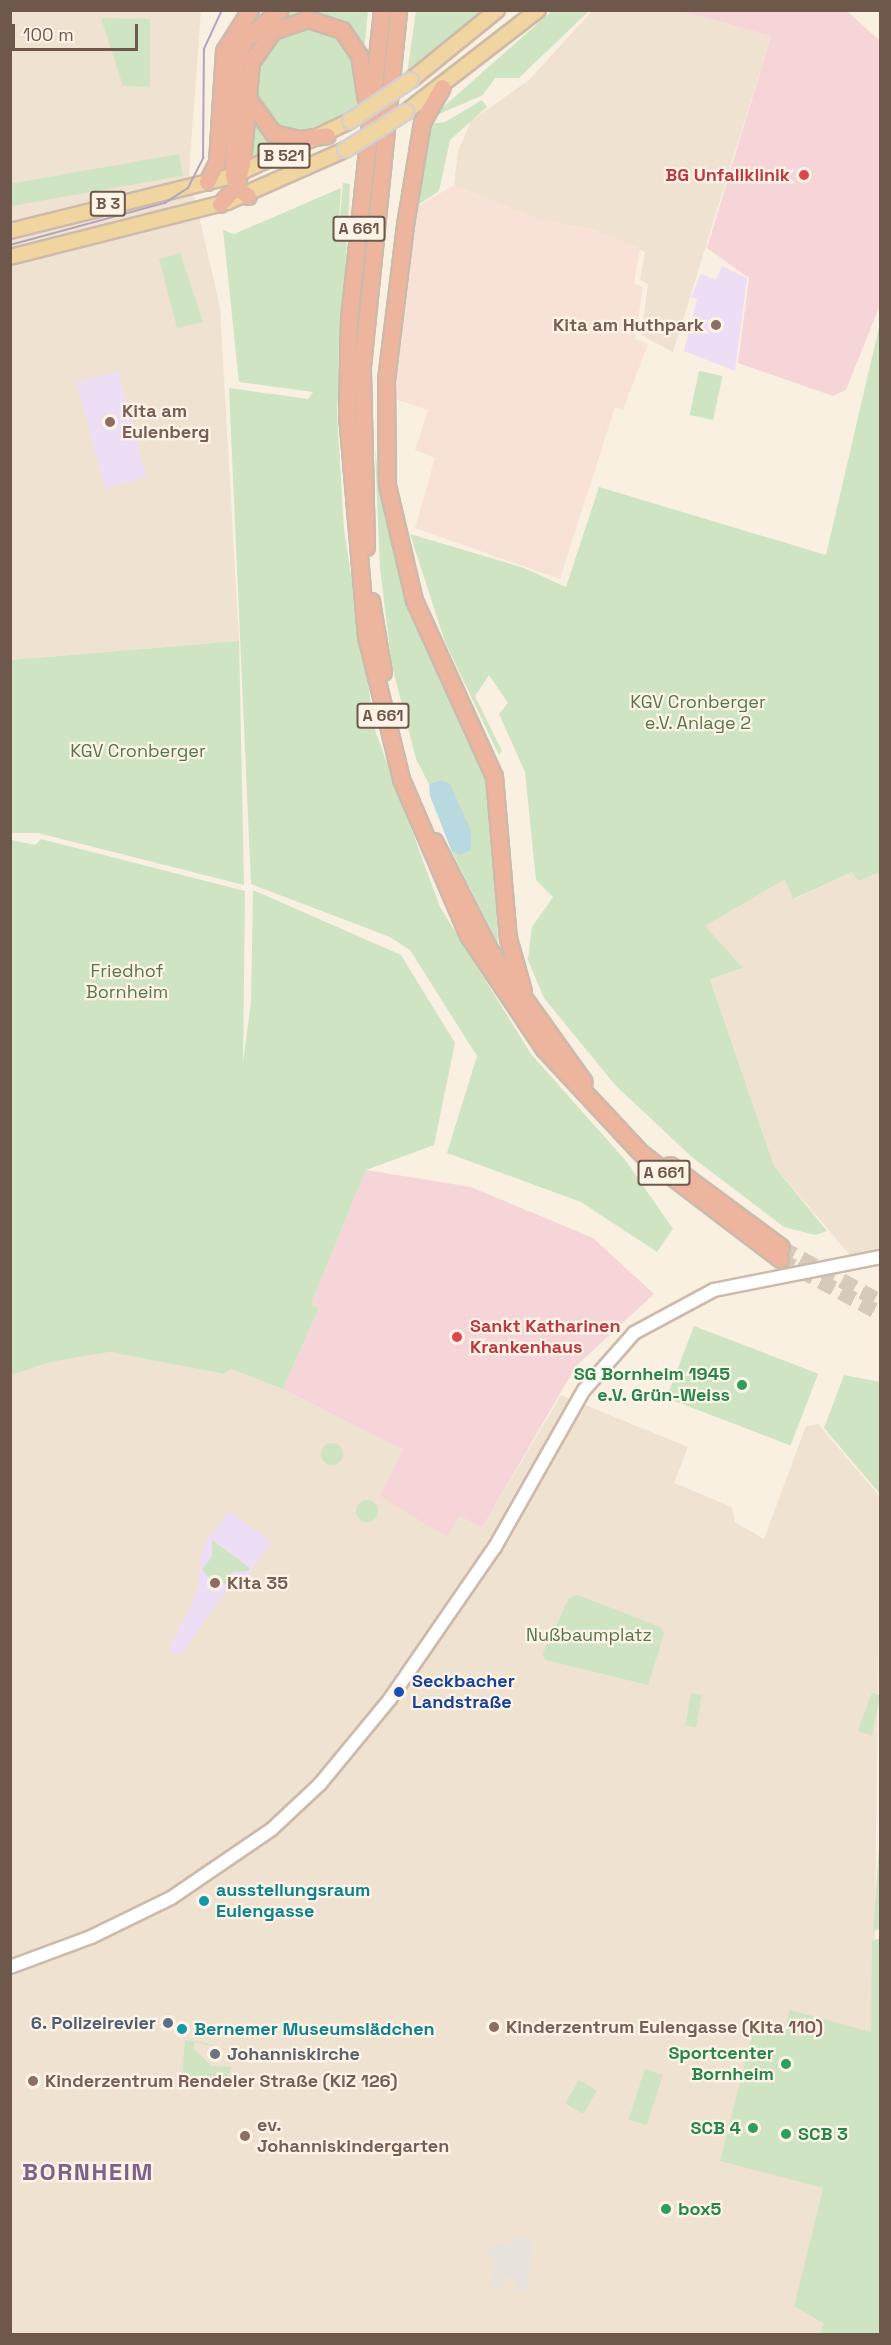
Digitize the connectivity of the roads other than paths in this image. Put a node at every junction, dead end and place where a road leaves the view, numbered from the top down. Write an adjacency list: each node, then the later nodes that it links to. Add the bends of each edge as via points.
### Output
1 (250, 10): 13 (highway, via 224,51 217,162)
2 (280, 10): 14 (highway, via 252,30 238,54)
3 (382, 10): 12 (highway, A 661)
4 (398, 10): 8 (highway, A 661)
5 (406, 10): 8 (highway)
6 (497, 10): 11 (main road, B 521, bridge, via 411,81)
7 (538, 10): 10 (main road)
8 (393, 55): 18 (highway, A 661, via 362,366 361,450 371,599 391,708 418,801 477,928)
9 (247, 83): 11 (highway, via 253,111 273,132 300,139); 12 (highway, via 258,48 279,27 308,19 335,25 356,46 362,64); 14 (highway)
10 (442, 87): 14 (main road, bridge, via 345,150); 18 (highway, via 422,122 405,225 386,379 387,485 414,600 494,776 508,938)
11 (327, 135): 14 (main road, B 521)
12 (369, 141): 18 (highway, A 661, via 346,368 350,475 366,636 411,810 468,934 562,1072 678,1186 781,1253 648,1147 593,1092)
13 (207, 182): 14 (main road, B 521); 16 (main road, B 3)
14 (239, 183): 15 (highway)
15 (220, 204): 17 (main road, B 3)
16 (10, 231)
17 (10, 257)
18 (528, 1008)
19 (880, 1257): 20 (main road, via 714,1290 648,1322 602,1364 560,1427 495,1547 379,1715 320,1784 272,1829 171,1898 91,1937)
20 (15, 1965)

